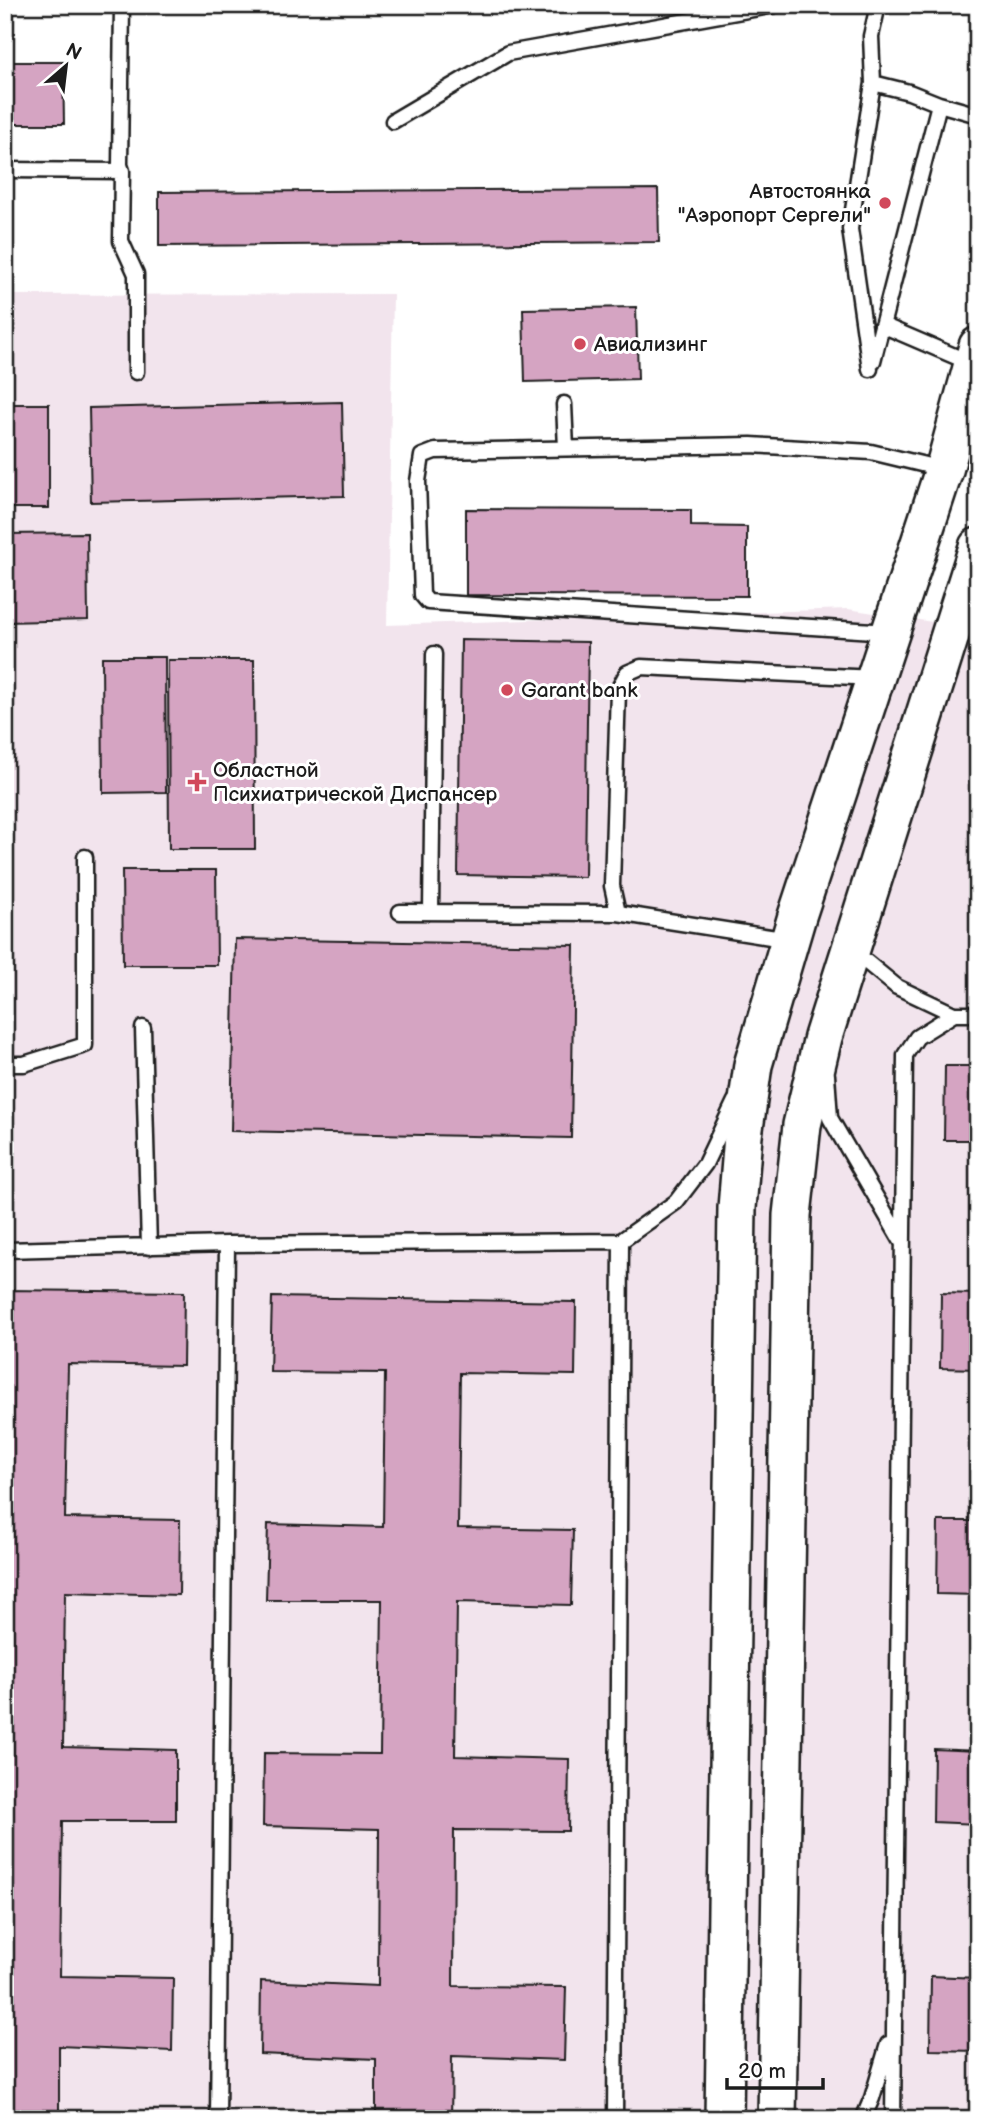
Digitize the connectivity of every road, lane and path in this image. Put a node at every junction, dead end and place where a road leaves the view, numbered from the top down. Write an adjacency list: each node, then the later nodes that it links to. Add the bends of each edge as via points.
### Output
1 (122, 5): 9 (lane)
2 (775, 5): 7 (lane, via 508,53)
3 (878, 5): 4 (lane, via 871,36)
4 (873, 83): 5 (lane); 10 (lane, via 850,229 870,369)
5 (939, 104): 6 (lane); 10 (lane)
6 (978, 115)
7 (393, 121)
8 (5, 170): 9 (lane)
9 (122, 171): 12 (lane, via 121,241 136,274)
10 (882, 325): 11 (lane)
11 (975, 355): 15 (street)
12 (136, 372)
13 (564, 404): 14 (lane)
14 (566, 448): 15 (lane, via 765,446 871,452); 18 (lane, via 435,451 422,456 418,481 422,595 428,602)
15 (944, 470): 18 (street)
16 (978, 547): 17 (street)
17 (969, 604): 26 (street)
18 (892, 632): 20 (street)
19 (434, 654): 23 (lane)
20 (877, 678): 24 (lane, via 641,667 628,673 618,690 612,886); 25 (street)
21 (85, 857): 31 (lane, via 85,1045 24,1064)
22 (400, 912): 23 (lane)
23 (431, 912): 24 (lane)
24 (618, 913): 25 (lane)
25 (790, 940): 32 (street)
26 (852, 950): 27 (lane, via 897,987); 30 (street)
27 (954, 1014): 28 (lane); 34 (lane, via 917,1037 905,1055)
28 (978, 1014)
29 (143, 1028): 36 (lane)
30 (823, 1037): 34 (lane, via 830,1118); 42 (street, via 802,1125 792,1215)
31 (5, 1064)
32 (753, 1065): 33 (lane, via 705,1164 676,1202); 41 (street, via 737,1208)
33 (621, 1241): 35 (lane); 40 (lane)
34 (903, 1243): 38 (lane)
35 (227, 1244): 36 (lane); 39 (lane)
36 (149, 1247): 37 (lane)
37 (5, 1250)
38 (893, 2029): 43 (lane); 44 (lane)
39 (218, 2119)
40 (615, 2119)
41 (724, 2119)
42 (777, 2119)
43 (863, 2119)
44 (893, 2119)

